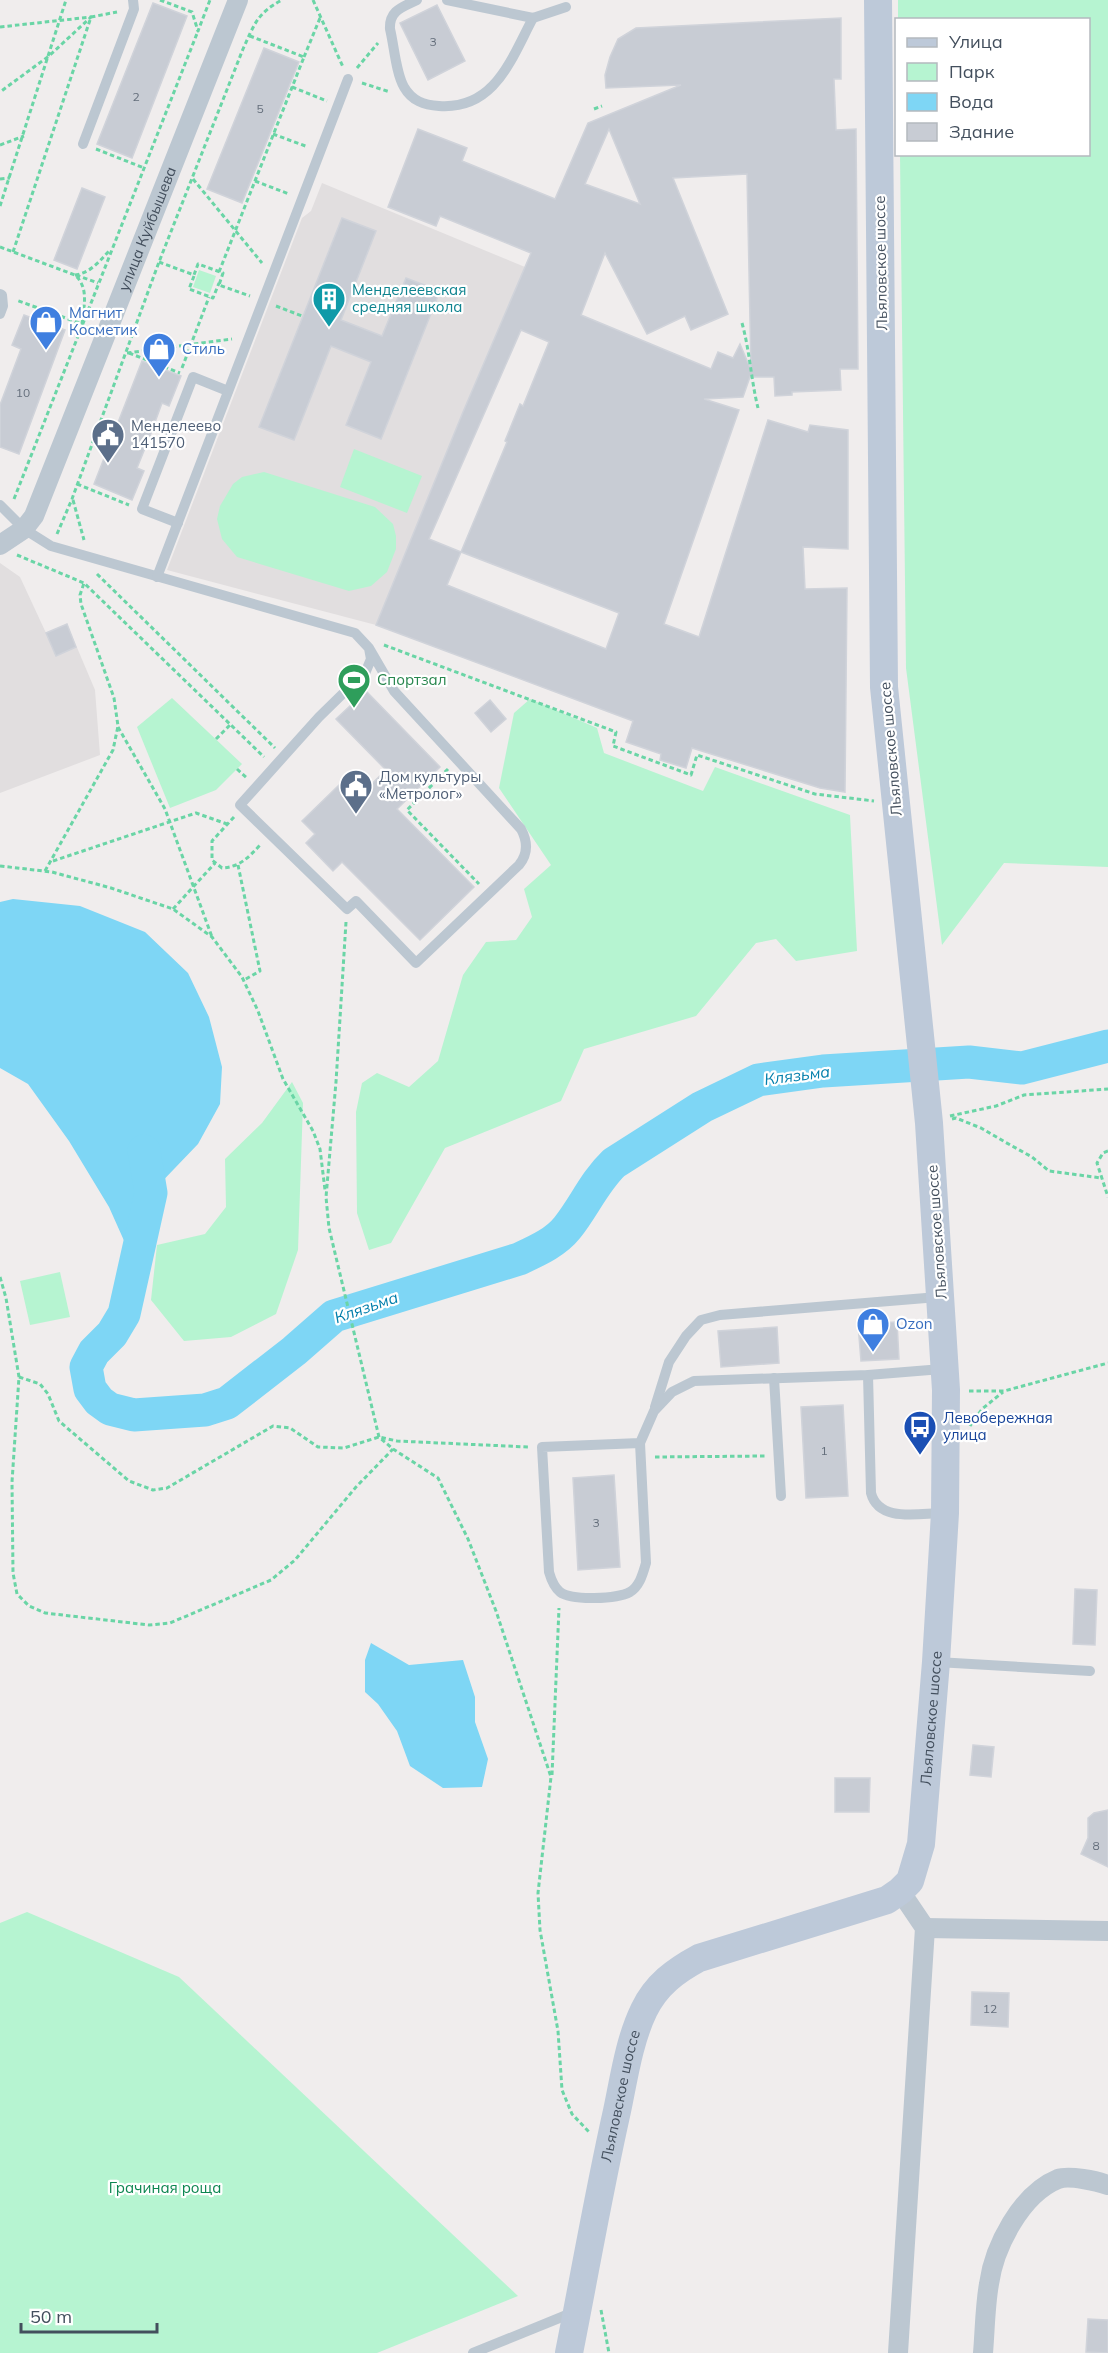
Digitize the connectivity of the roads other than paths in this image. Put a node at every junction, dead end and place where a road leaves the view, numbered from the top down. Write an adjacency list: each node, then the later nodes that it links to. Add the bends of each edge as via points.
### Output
1 (238, 0): 15 (street, улица Куйбышева, via 34,516)
2 (417, 0): 7 (lane, via 394,12 390,29 403,86 412,99 428,106 470,103 490,90 505,72)
3 (447, 0): 7 (lane)
4 (878, 0): 19 (street, Льяловское шоссе, via 884,687 929,1123)
5 (134, 5): 9 (lane)
6 (566, 7): 7 (lane)
7 (533, 18)
8 (348, 78): 12 (lane)
9 (83, 144)
10 (1, 295): 11 (lane)
11 (0, 314)
12 (228, 391): 14 (lane); 14 (lane, via 192,377 142,509)
13 (3, 509): 15 (lane)
14 (178, 523): 17 (lane)
15 (24, 529): 16 (street, улица Куйбышева); 17 (lane, via 51,546)
16 (7, 549)
17 (157, 577): 18 (lane, via 355,633)
18 (369, 648): 18 (lane, via 371,659 366,671 240,805 347,909 356,901 416,963 525,858 526,838 394,691)
19 (941, 1296): 22 (street, Льяловское шоссе); 23 (lane, via 720,1315 701,1320 669,1362)
20 (868, 1375): 21 (lane); 22 (lane); 26 (lane, via 874,1503 897,1514)
21 (774, 1378): 23 (lane, via 694,1381 672,1392); 25 (lane)
22 (946, 1379): 26 (street, Льяловское шоссе)
23 (654, 1411): 24 (lane)
24 (640, 1443): 24 (lane, via 542,1447 549,1572 560,1592 580,1598 615,1596 630,1591 640,1581 646,1563)
25 (781, 1496)
26 (945, 1513): 27 (street, Льяловское шоссе)
27 (936, 1662): 28 (lane); 29 (street, Льяловское шоссе, via 921,1844 910,1881)
28 (1090, 1671)
29 (900, 1891): 30 (street); 33 (street, Льяловское шоссе, via 887,1899 699,1958 664,1982 644,2011 637,2030)
30 (925, 1928): 31 (street); 36 (street)
31 (1108, 1931)
32 (1108, 2185): 37 (street, via 1060,2178 1037,2192 1019,2211 1002,2243 989,2282)
33 (577, 2311): 34 (lane); 35 (street, Льяловское шоссе)
34 (473, 2353)
35 (570, 2353)
36 (898, 2353)
37 (983, 2353)

